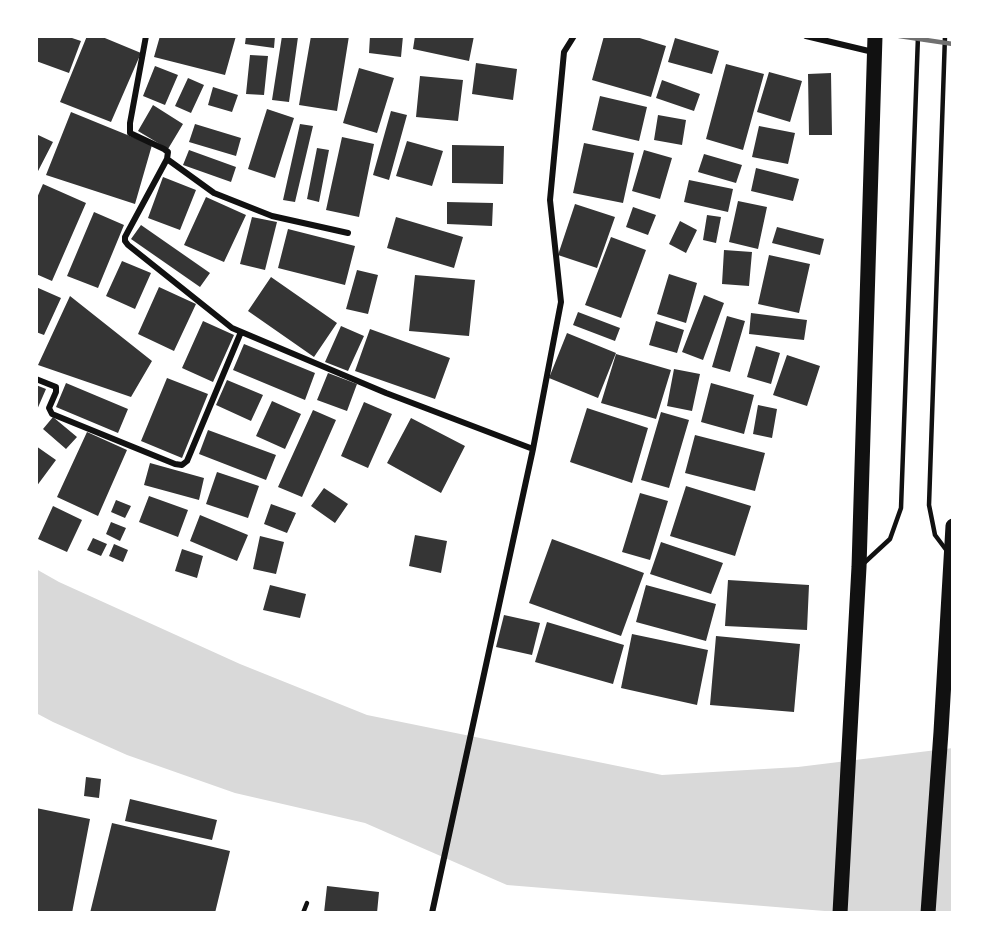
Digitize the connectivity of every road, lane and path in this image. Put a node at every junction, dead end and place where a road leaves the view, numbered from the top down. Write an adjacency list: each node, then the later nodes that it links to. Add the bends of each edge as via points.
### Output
1 (146, 36): 8 (street, via 130,133 164,149)
2 (574, 36): 12 (street, via 564,52 550,200 561,302)
3 (806, 36): 7 (street)
4 (875, 36): 7 (main road)
5 (918, 36): 15 (lane, via 902,508 890,539)
6 (945, 36): 14 (lane, via 929,505 935,535)
7 (874, 52): 15 (main road)
8 (167, 159): 9 (street, via 214,193 272,216); 10 (street, via 125,241)
9 (348, 233)
10 (241, 332): 11 (street, via 182,465 51,414 49,408 56,387); 12 (street)
11 (36, 379)
12 (533, 449): 19 (street)
13 (953, 526): 14 (main road)
14 (951, 557): 16 (main road)
15 (859, 567): 20 (main road)
16 (947, 716): 21 (main road, via 941,732)
17 (306, 903): 18 (lane)
18 (303, 913)
19 (432, 913)
20 (840, 913)
21 (928, 913)

